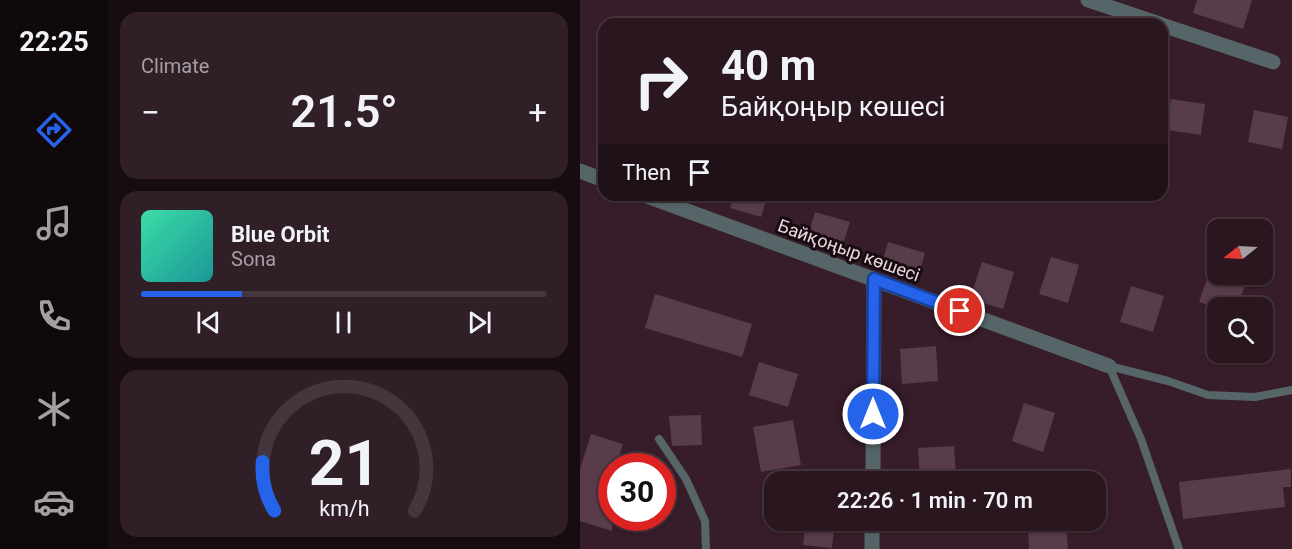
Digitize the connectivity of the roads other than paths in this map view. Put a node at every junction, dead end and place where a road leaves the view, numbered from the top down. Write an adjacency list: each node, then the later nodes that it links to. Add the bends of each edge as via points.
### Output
1 (1088, 0): 2 (street)
2 (1143, 18)
3 (1168, 26): 4 (street)
4 (1273, 62)
5 (580, 171): 6 (street)
6 (598, 178)
7 (660, 201): 8 (street, Байқоңыр көшесі)
8 (874, 279): 9 (street, Байқоңыр көшесі); 12 (street)
9 (1109, 366): 10 (lane, via 1208,394 1255,398); 16 (lane, via 1141,439)
10 (1291, 390)
11 (659, 440): 14 (lane, via 686,479 705,521)
12 (873, 471)
13 (872, 531): 15 (street)
14 (706, 549)
15 (872, 549)
16 (1179, 549)

